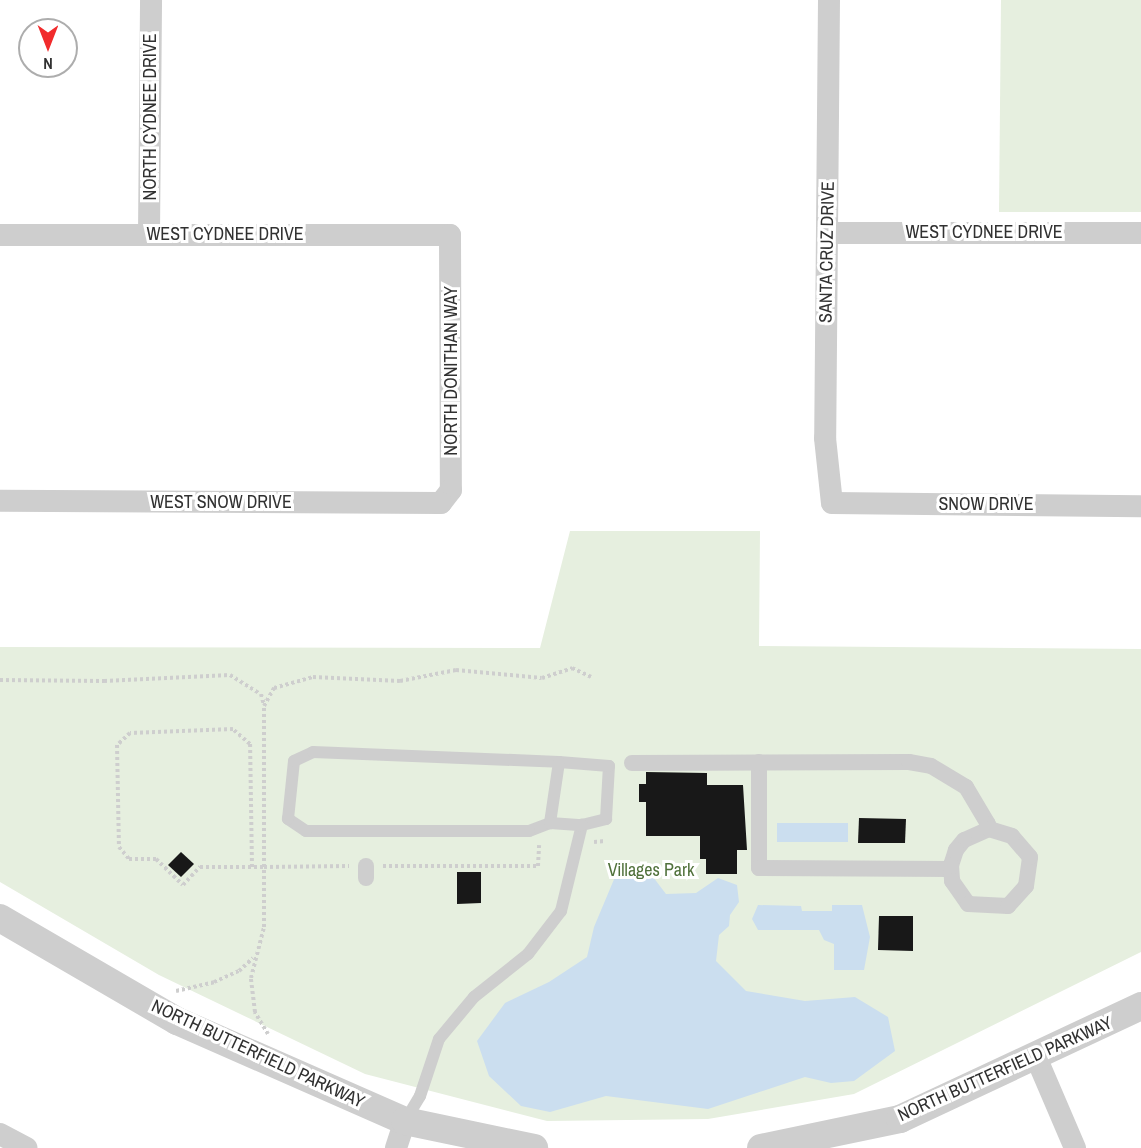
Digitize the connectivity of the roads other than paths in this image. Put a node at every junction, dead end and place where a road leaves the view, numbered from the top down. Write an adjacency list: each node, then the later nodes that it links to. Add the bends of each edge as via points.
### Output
1 (151, 0): 5 (street, NORTH CYDNEE DRIVE)
2 (829, 0): 3 (street, SANTA CRUZ DRIVE)
3 (827, 233): 4 (street, WEST CYDNEE DRIVE); 10 (street, SANTA CRUZ DRIVE, via 825,438)
4 (1141, 233)
5 (149, 234): 6 (street, WEST CYDNEE DRIVE); 7 (street, WEST CYDNEE DRIVE)
6 (0, 235)
7 (450, 236): 9 (street, NORTH DONITHAN WAY, via 451,490)
8 (0, 501): 9 (street, WEST SNOW DRIVE)
9 (441, 503)
10 (832, 503): 11 (street, SNOW DRIVE)
11 (1141, 506)
12 (559, 762): 15 (lane); 15 (lane, via 312,752 294,761 288,819 306,831 529,831); 16 (lane, via 609,766 606,819)
13 (759, 762): 14 (street); 17 (street, via 909,762 931,766 966,787); 18 (street, via 759,868)
14 (632, 763)
15 (550, 824): 16 (lane)
16 (582, 825): 22 (lane, via 561,911 528,954 474,997 439,1039 420,1096)
17 (989, 829): 18 (street, via 964,840 956,850); 18 (street, via 1012,836 1030,857 1031,872 1019,897 1008,906 968,904 952,881)
18 (951, 869)
19 (0, 918): 22 (street, NORTH BUTTERFIELD PARKWAY, via 177,1021)
20 (1141, 1006): 21 (street, NORTH BUTTERFIELD PARKWAY)
21 (1036, 1057): 27 (street, NORTH BUTTERFIELD PARKWAY, via 900,1119); 28 (street)
22 (405, 1121): 25 (street); 26 (street, NORTH BUTTERFIELD PARKWAY)
23 (0, 1134): 24 (street)
24 (26, 1148)
25 (396, 1148)
26 (534, 1148)
27 (761, 1148)
28 (1075, 1148)

